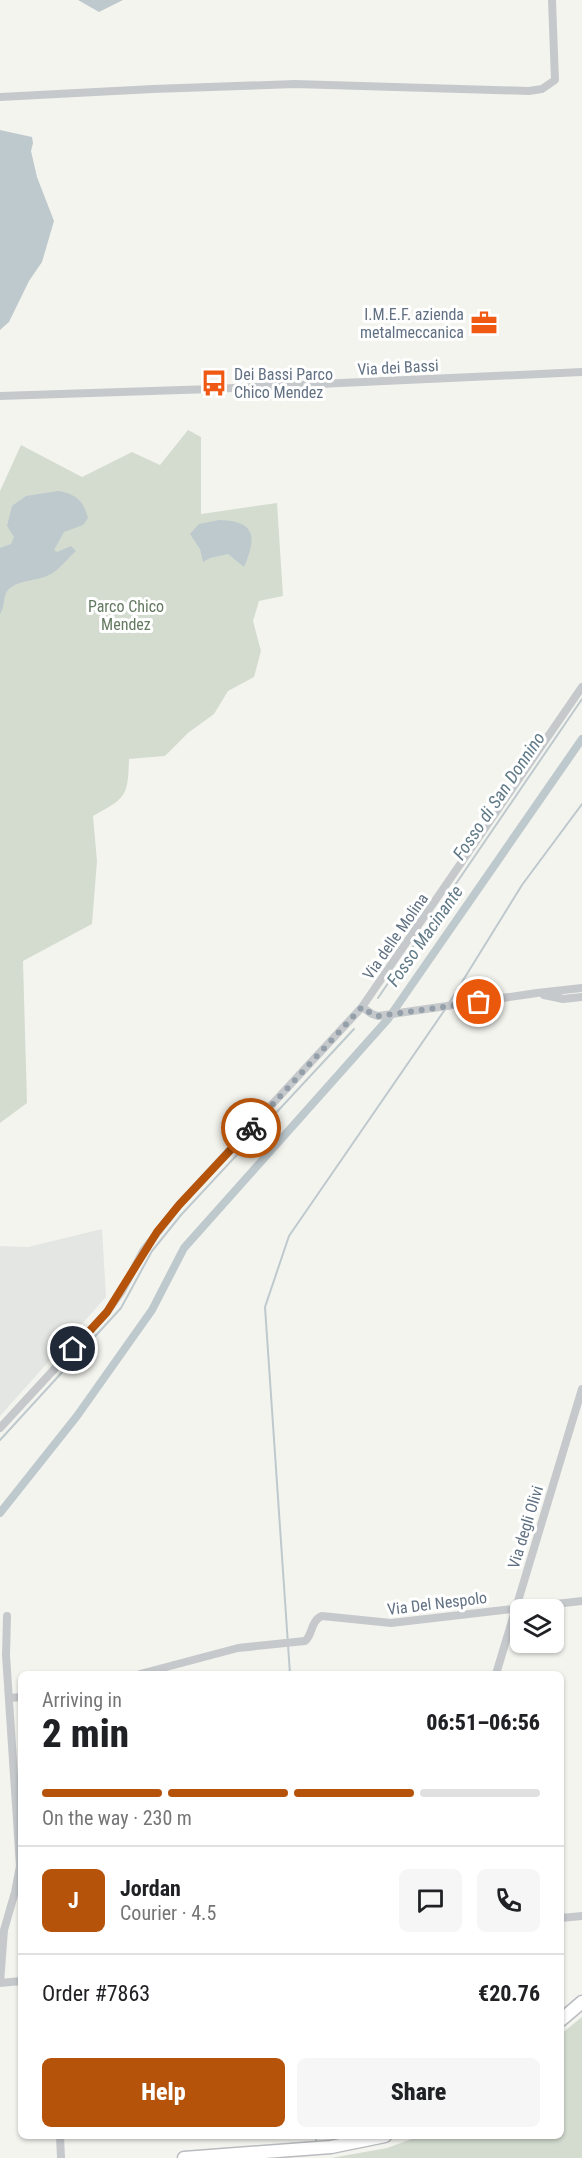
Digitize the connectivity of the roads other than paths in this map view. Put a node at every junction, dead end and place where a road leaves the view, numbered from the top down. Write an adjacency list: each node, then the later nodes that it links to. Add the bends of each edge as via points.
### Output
1 (552, 0): 2 (street, via 555,80 542,89 295,84)
2 (0, 98)
3 (582, 372): 4 (street, Via dei Bassi)
4 (0, 396)
5 (582, 687): 9 (street, Via delle Molina)
6 (582, 988): 7 (street)
7 (537, 993): 8 (street, via 563,999); 9 (street, via 386,1015 372,1014)
8 (582, 997)
9 (362, 1007): 11 (street, Via delle Molina, via 179,1205 143,1251 107,1312)
10 (582, 1389): 12 (street, Via degli Olivi)
11 (0, 1428)
12 (517, 1599)
13 (582, 1601): 14 (street, Via Del Nespolo)
14 (564, 1603)
15 (510, 1608): 18 (street, Via Del Nespolo, via 386,1623 322,1616 302,1641 238,1648)
16 (7, 1616): 21 (street)
17 (510, 1623): 19 (street, Via degli Olivi)
18 (151, 1671)
19 (497, 1671)
20 (18, 1697): 21 (street)
21 (9, 1698): 22 (street)
22 (18, 1840)
23 (18, 1879): 27 (street, via 3,1937)
24 (582, 1916): 25 (street)
25 (564, 1918)
26 (18, 1980): 27 (street)
27 (0, 1983)
28 (581, 2003): 29 (main road)
29 (564, 2017)
30 (60, 2139): 32 (street)
31 (370, 2139): 33 (main road, via 331,2147)
32 (61, 2158)
33 (184, 2158)

